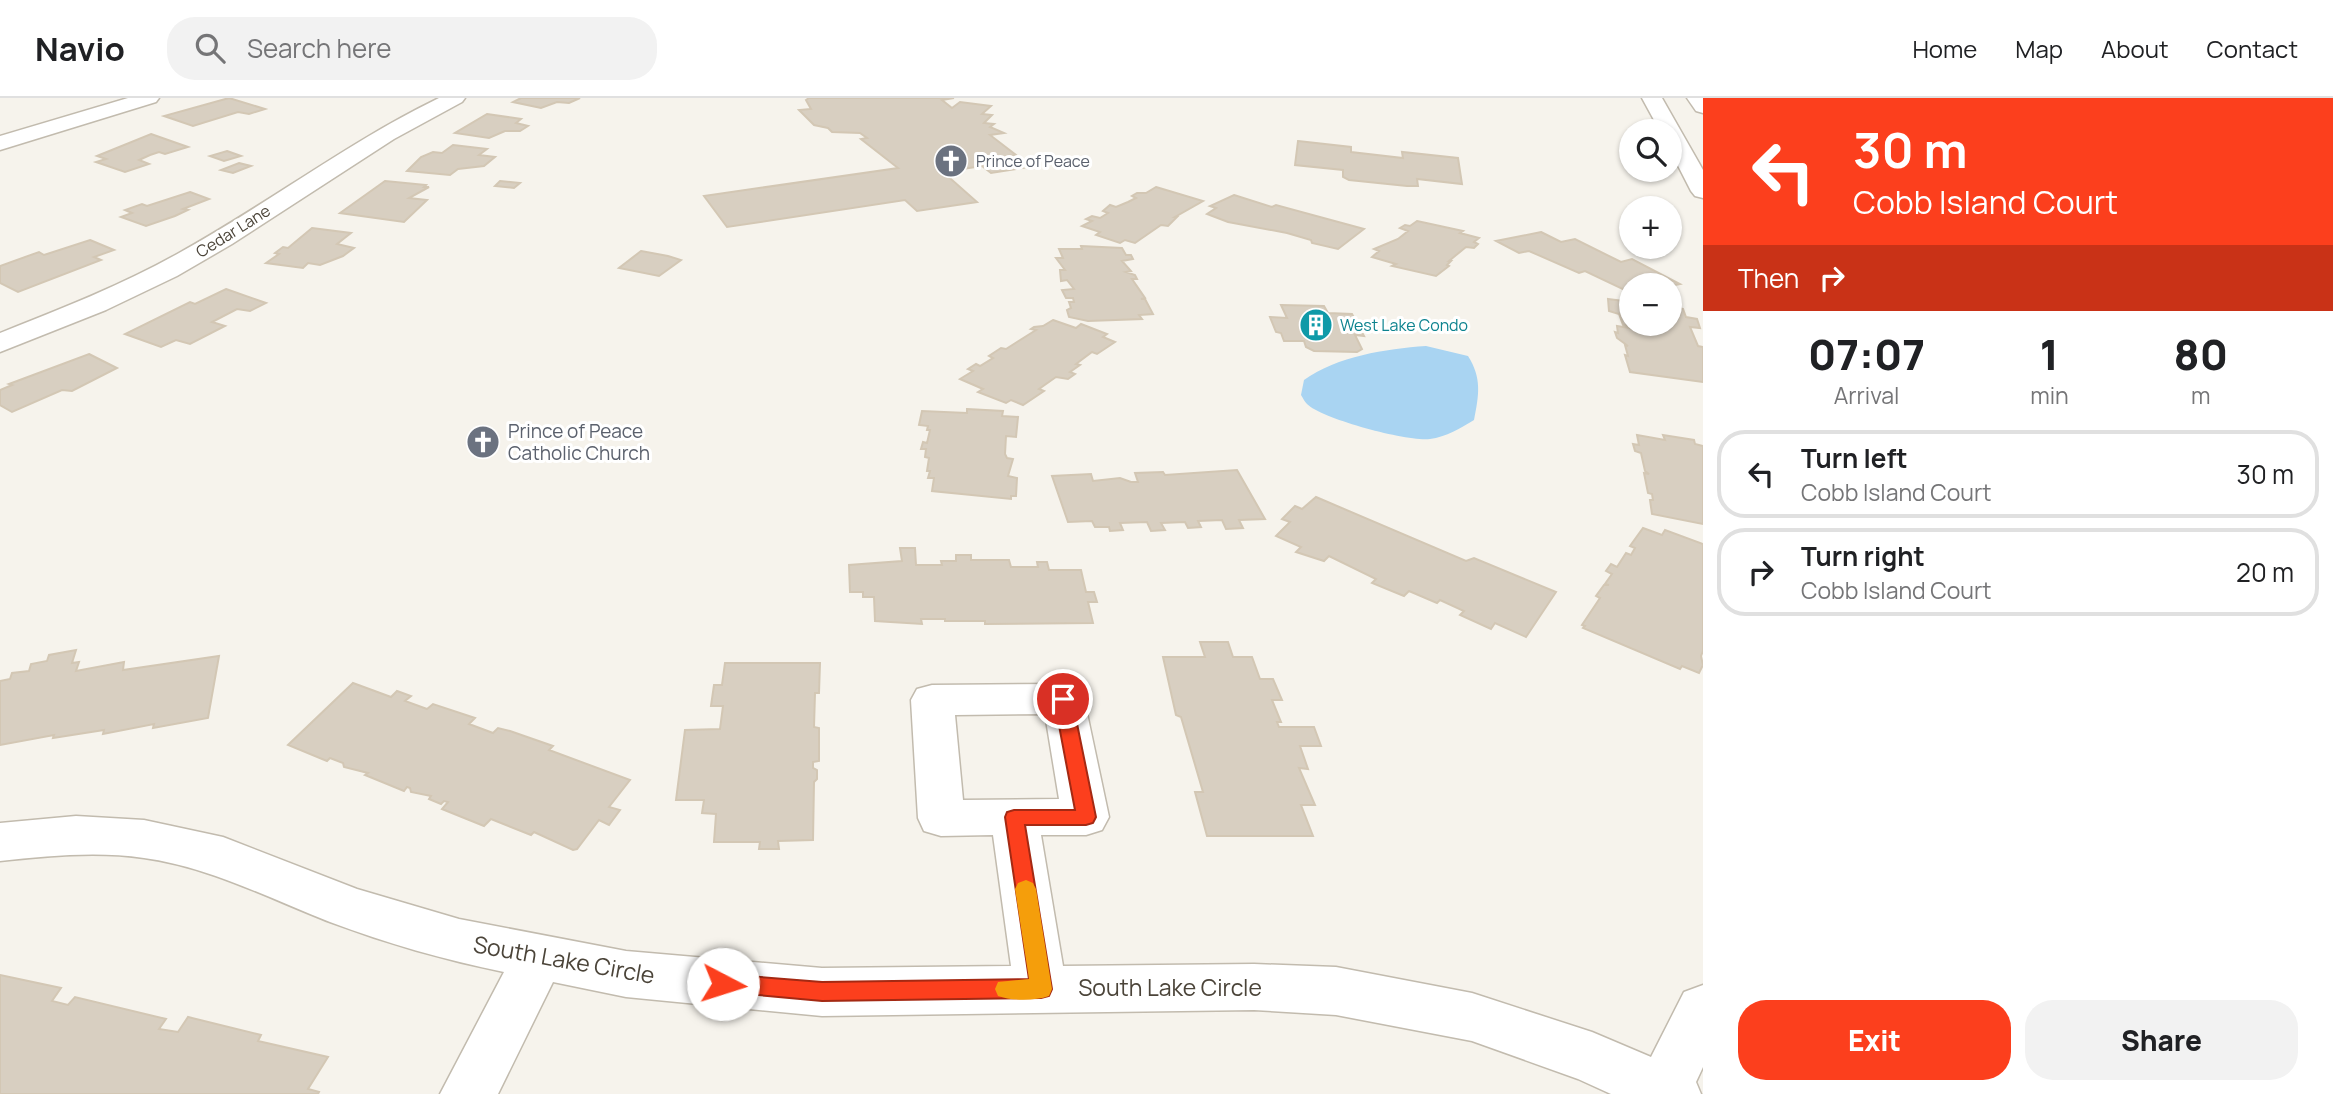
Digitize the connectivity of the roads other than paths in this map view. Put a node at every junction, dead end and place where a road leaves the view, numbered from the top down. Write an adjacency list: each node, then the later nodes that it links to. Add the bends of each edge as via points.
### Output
1 (149, 98): 6 (street)
2 (455, 98): 8 (street, Cedar Lane, via 380,138 190,258)
3 (1652, 98): 7 (street)
4 (1697, 98): 5 (street)
5 (1703, 107)
6 (0, 143)
7 (1703, 191)
8 (0, 343)
9 (1014, 817): 12 (street)
10 (0, 842): 11 (street, South Lake Circle, via 76,835 157,842 223,856 361,911 459,941)
11 (539, 958): 12 (street, South Lake Circle, via 626,974 822,992); 15 (street)
12 (1041, 989): 14 (street, South Lake Circle, via 1336,991 1472,1017 1592,1058)
13 (1703, 1009): 14 (street)
14 (1668, 1091)
15 (468, 1094)

